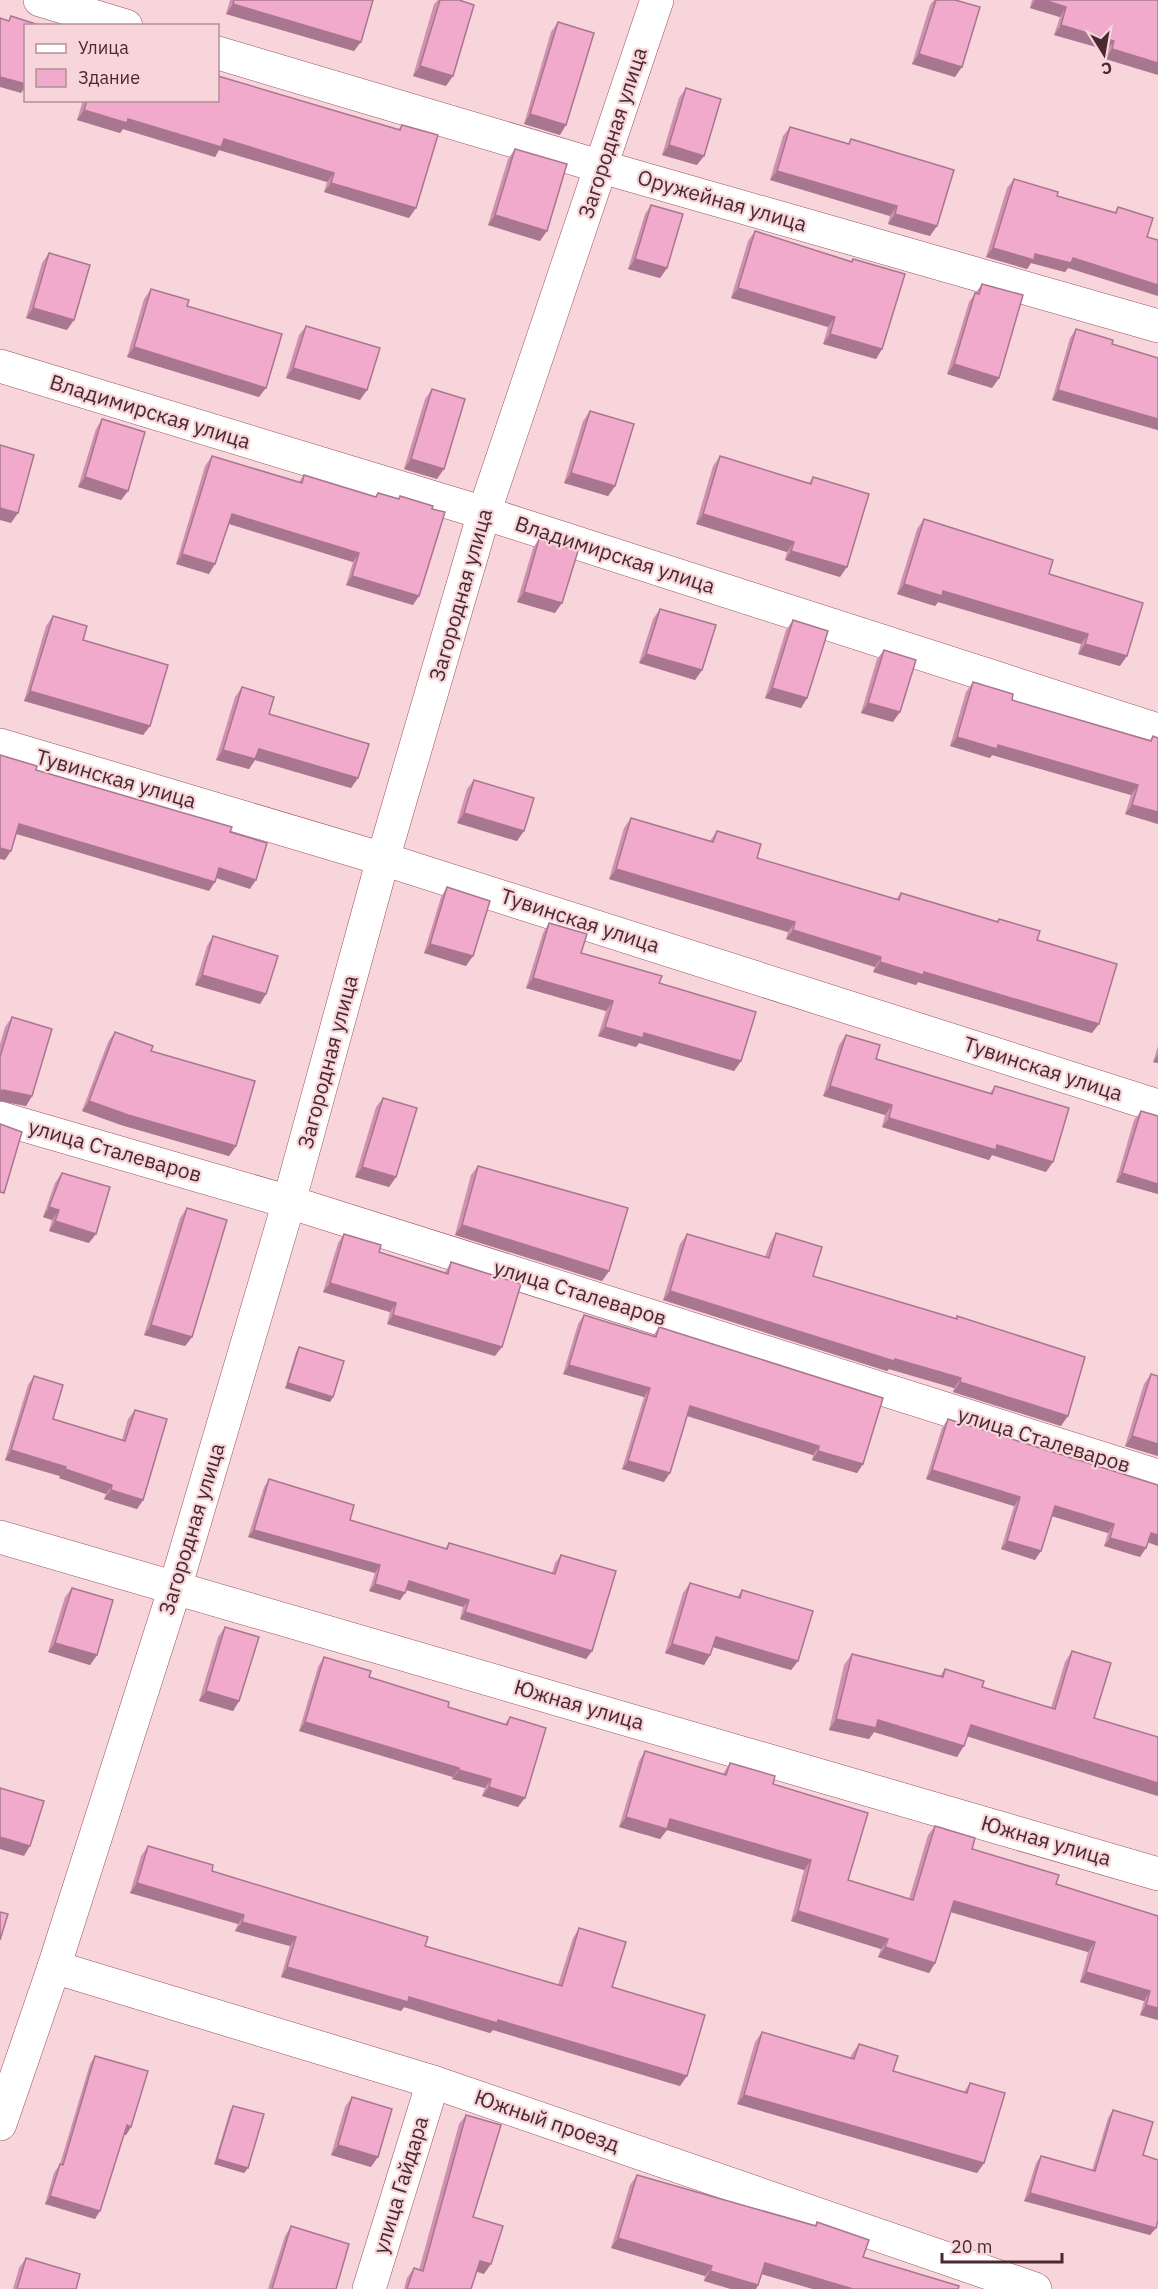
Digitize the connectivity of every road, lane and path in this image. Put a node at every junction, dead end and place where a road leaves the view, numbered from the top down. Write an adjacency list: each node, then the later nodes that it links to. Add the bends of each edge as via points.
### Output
1 (40, 0): 3 (street)
2 (657, 0): 5 (street, Загородная улица)
3 (119, 24)
4 (219, 53): 5 (street, Оружейная улица)
5 (602, 167): 6 (street, Оружейная улица); 8 (street, Загородная улица)
6 (1158, 326)
7 (0, 366): 8 (street, Владимирская улица)
8 (484, 513): 9 (street, Владимирская улица); 11 (street, Загородная улица)
9 (1158, 730)
10 (0, 745): 11 (street, Тувинская улица)
11 (383, 859): 12 (street, Тувинская улица); 14 (street, Загородная улица)
12 (1158, 1106)
13 (0, 1118): 14 (street, улица Сталеваров)
14 (289, 1202): 15 (street, улица Сталеваров); 17 (street, Загородная улица)
15 (1158, 1476)
16 (0, 1537): 17 (street, Южная улица)
17 (175, 1588): 18 (street, Южная улица); 19 (street, Загородная улица)
18 (1158, 1874)
19 (54, 1966): 20 (street, Южный проезд); 21 (street, Загородная улица)
20 (433, 2082): 22 (street, улица Гайдара); 23 (street, Южный проезд)
21 (0, 2124)
22 (369, 2289)
23 (1035, 2289)

